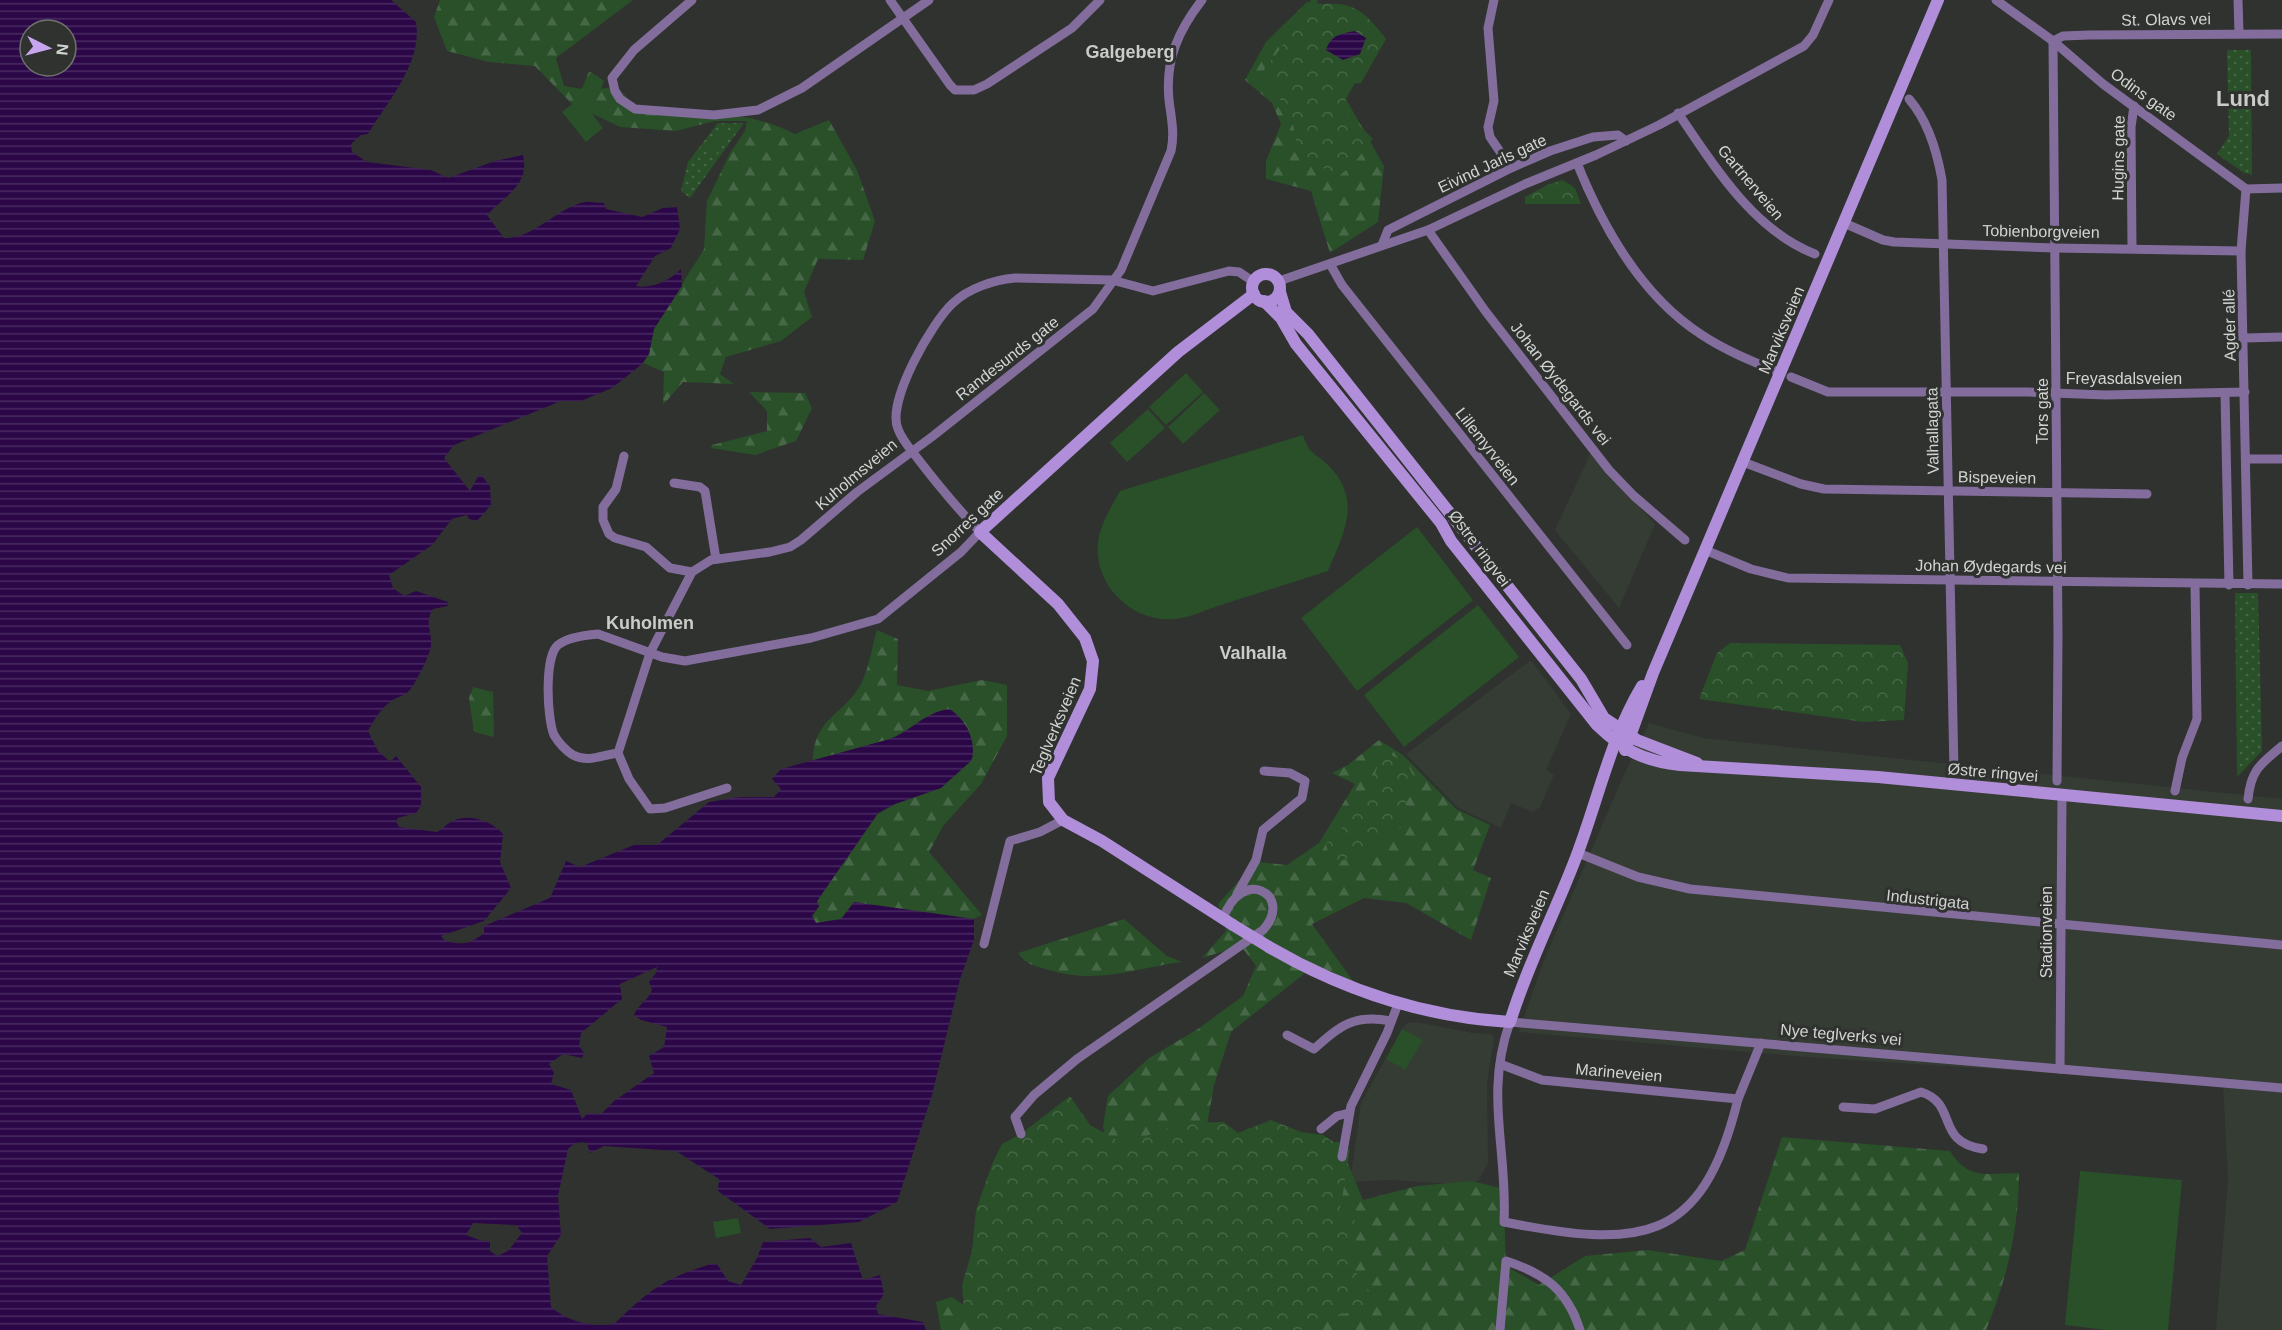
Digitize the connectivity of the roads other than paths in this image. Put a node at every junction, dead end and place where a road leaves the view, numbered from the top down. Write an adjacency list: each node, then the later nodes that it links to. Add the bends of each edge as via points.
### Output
1 (692, 0): 11 (street, via 634,50 612,78 620,99 636,109 714,115 758,111 802,88)
2 (890, 0): 11 (street)
3 (929, 0): 11 (street)
4 (1100, 0): 11 (street, via 1072,28 974,90 955,90)
5 (1202, 0): 32 (street, via 1177,37 1169,60 1174,139 1171,151 1121,270)
6 (1494, 0): 20 (street, via 1488,28 1494,101 1488,127)
7 (1829, 0): 17 (street, Eivind Jarls gate, via 1804,46)
8 (1938, 0): 23 (street, Marviksveien)
9 (1996, 0): 14 (street, Odins gate)
10 (2238, 0): 12 (street)
11 (903, 17)
12 (2239, 33): 13 (street, St. Olavs vei); 14 (street, St. Olavs vei, via 2063,36)
13 (2282, 34)
14 (2053, 41): 16 (street, Odins gate); 27 (street, Tors gate)
15 (1909, 99): 25 (street, Valhallagata, via 1921,114 1940,168)
16 (2134, 106): 22 (street, Odins gate); 28 (street, Hugins gate)
17 (1678, 113): 18 (street, Eivind Jarls gate); 30 (street, Gartnerveien, via 1721,174 1765,224 1786,241)
18 (1626, 141): 19 (street, Eivind Jarls gate); 20 (street, Eivind Jarls gate, via 1618,135 1593,136)
19 (1577, 163): 24 (street, Eivind Jarls gate); 37 (street, Freyasdalsveien, via 1606,226 1627,260 1663,304 1702,336)
20 (1511, 168): 26 (street, Eivind Jarls gate, via 1388,230)
21 (2282, 188): 22 (street)
22 (2246, 189): 29 (street, Agder allé)
23 (1844, 223): 25 (street, Tobienborgveien, via 1882,240); 37 (street, Marviksveien)
24 (1428, 230): 26 (street, Eivind Jarls gate); 52 (street, Johan Øydegards vei, via 1486,312 1609,470)
25 (1944, 244): 27 (street, Tobienborgveien); 38 (street, Valhallagata)
26 (1382, 245): 31 (street, Eivind Jarls gate)
27 (2055, 248): 28 (street, Tobienborgveien); 40 (street, Tors gate)
28 (2132, 248): 29 (street, Tobienborgveien)
29 (2241, 251): 36 (street, Agder allé)
30 (1815, 254)
31 (1330, 264): 33 (street, Eivind Jarls gate); 62 (street, Lillemyrveien, via 1342,285)
32 (1112, 280): 34 (street, Kuholmsveien, via 1149,291 1166,290 1229,271 1239,272); 42 (street, Randesunds gate, via 1093,309); 42 (street, Kuholmsveien, via 1001,279 954,303 920,352 896,403 897,428)
33 (1279, 286): 34 (street, Snorres gate, via 1275,299); 34 (street, via 1266,274); 65 (street, Østre ringvei, via 1286,312 1308,334 1581,679 1597,711)
34 (1257, 293): 51 (street, Snorres gate, via 1178,352); 67 (street, Østre ringvei, via 1281,318 1288,333 1442,523 1451,541 1597,725)
35 (2282, 337): 36 (street)
36 (2245, 338): 39 (street, Agder allé)
37 (1786, 375): 38 (street, Freyasdalsveien, via 1828,392); 46 (street, Marviksveien)
38 (1946, 392): 40 (street, Freyasdalsveien); 48 (street, Valhallagata)
39 (2245, 392): 41 (street, Freyasdalsveien); 44 (street, Agder allé)
40 (2057, 393): 41 (street, Freyasdalsveien); 49 (street, Tors gate)
41 (2225, 393): 60 (street)
42 (911, 450): 51 (street, Teglverksveien); 54 (street, Kuholmsveien, via 790,547)
43 (624, 456): 55 (street, via 616,489 603,507 609,534 646,547 670,568)
44 (2247, 459): 45 (street); 61 (street, Agder allé)
45 (2282, 459)
46 (1743, 462): 48 (street, Bispeveien, via 1813,488); 53 (street, Marviksveien)
47 (674, 483): 54 (street, via 705,491)
48 (1948, 491): 49 (street, Bispeveien); 56 (street, Valhallagata)
49 (2057, 494): 50 (street, Bispeveien); 57 (street, Tors gate)
50 (2146, 494)
51 (980, 532): 63 (street, Snorres gate, via 885,614 860,626 699,659 672,660); 79 (street, Teglverksveien, via 1048,591 1090,649 1094,671 1090,689 1048,778 1046,796)
52 (1685, 540)
53 (1706, 550): 56 (street, Johan Øydegards vei, via 1778,577); 64 (street, Marviksveien)
54 (716, 559): 55 (street, Kuholmsveien)
55 (692, 572): 63 (street)
56 (1951, 580): 57 (street, Johan Øydegards vei); 72 (street, Valhallagata)
57 (2057, 582): 59 (street, Johan Øydegards vei); 73 (street, Tors gate)
58 (2282, 584): 61 (street, Johan Øydegards vei)
59 (2195, 585): 60 (street, Johan Øydegards vei); 75 (street, via 2197,719 2182,758)
60 (2229, 585): 61 (street, Johan Øydegards vei)
61 (2248, 585)
62 (1627, 645)
63 (650, 653): 69 (street); 69 (street, via 598,634 564,642 551,654 554,735 572,755 593,759)
64 (1653, 673): 65 (street, Marviksveien); 66 (street, Marviksveien)
65 (1619, 729): 66 (street, Østre ringvei); 67 (street, Marviksveien)
66 (1630, 736): 67 (street, Marviksveien); 70 (street, Østre ringvei)
67 (1620, 746): 70 (street, Østre ringvei, via 1665,763); 80 (street, Marviksveien)
68 (2282, 746): 77 (street, via 2259,764)
69 (618, 753): 74 (street, via 629,779 650,809)
70 (1701, 764): 76 (street, Østre ringvei)
71 (1264, 771): 81 (street, via 1290,773 1305,782 1302,798 1263,830 1251,872)
72 (1954, 771)
73 (2057, 781)
74 (727, 788)
75 (2175, 792)
76 (2062, 795): 78 (street, Østre ringvei); 83 (street, Stadionveien)
77 (2248, 799)
78 (2282, 816)
79 (1063, 820): 82 (street, Teglverksveien); 84 (street, via 1010,841)
80 (1578, 853): 83 (street, Industrigata, via 1638,877 1690,890); 88 (street, Marviksveien)
81 (1237, 894): 82 (street); 98 (street, via 1253,888 1269,896 1273,914 1269,923 1058,1075 1015,1117)
82 (1228, 922): 86 (street, Teglverksveien, bridge, via 1332,980)
83 (2060, 926): 85 (street, Industrigata); 92 (street, Stadionveien)
84 (984, 944)
85 (2282, 945)
86 (1398, 1004): 87 (street); 88 (street, Nye teglverks vei)
87 (1391, 1021): 89 (street, via 1366,1017 1354,1020 1314,1049); 96 (street)
88 (1510, 1022): 90 (street, Nye teglverks vei); 91 (street, Marviksveien)
89 (1287, 1035)
90 (1761, 1043): 92 (street, Nye teglverks vei); 94 (street)
91 (1500, 1064): 94 (street, Marineveien, via 1542,1080); 94 (street, Marviksveien, via 1496,1103 1504,1222 1599,1236 1648,1231 1696,1198 1711,1178 1730,1132)
92 (2060, 1069): 93 (street, Nye teglverks vei)
93 (2282, 1088)
94 (1738, 1099)
95 (1843, 1107): 99 (street, via 1875,1109 1921,1092 1938,1102 1960,1143)
96 (1349, 1113): 97 (street, via 1337,1116); 100 (street)
97 (1321, 1129)
98 (1021, 1134)
99 (1983, 1149)
100 (1342, 1157)
101 (1500, 1330): 102 (street, via 1506,1261 1558,1289 1569,1301)
102 (1580, 1330)

